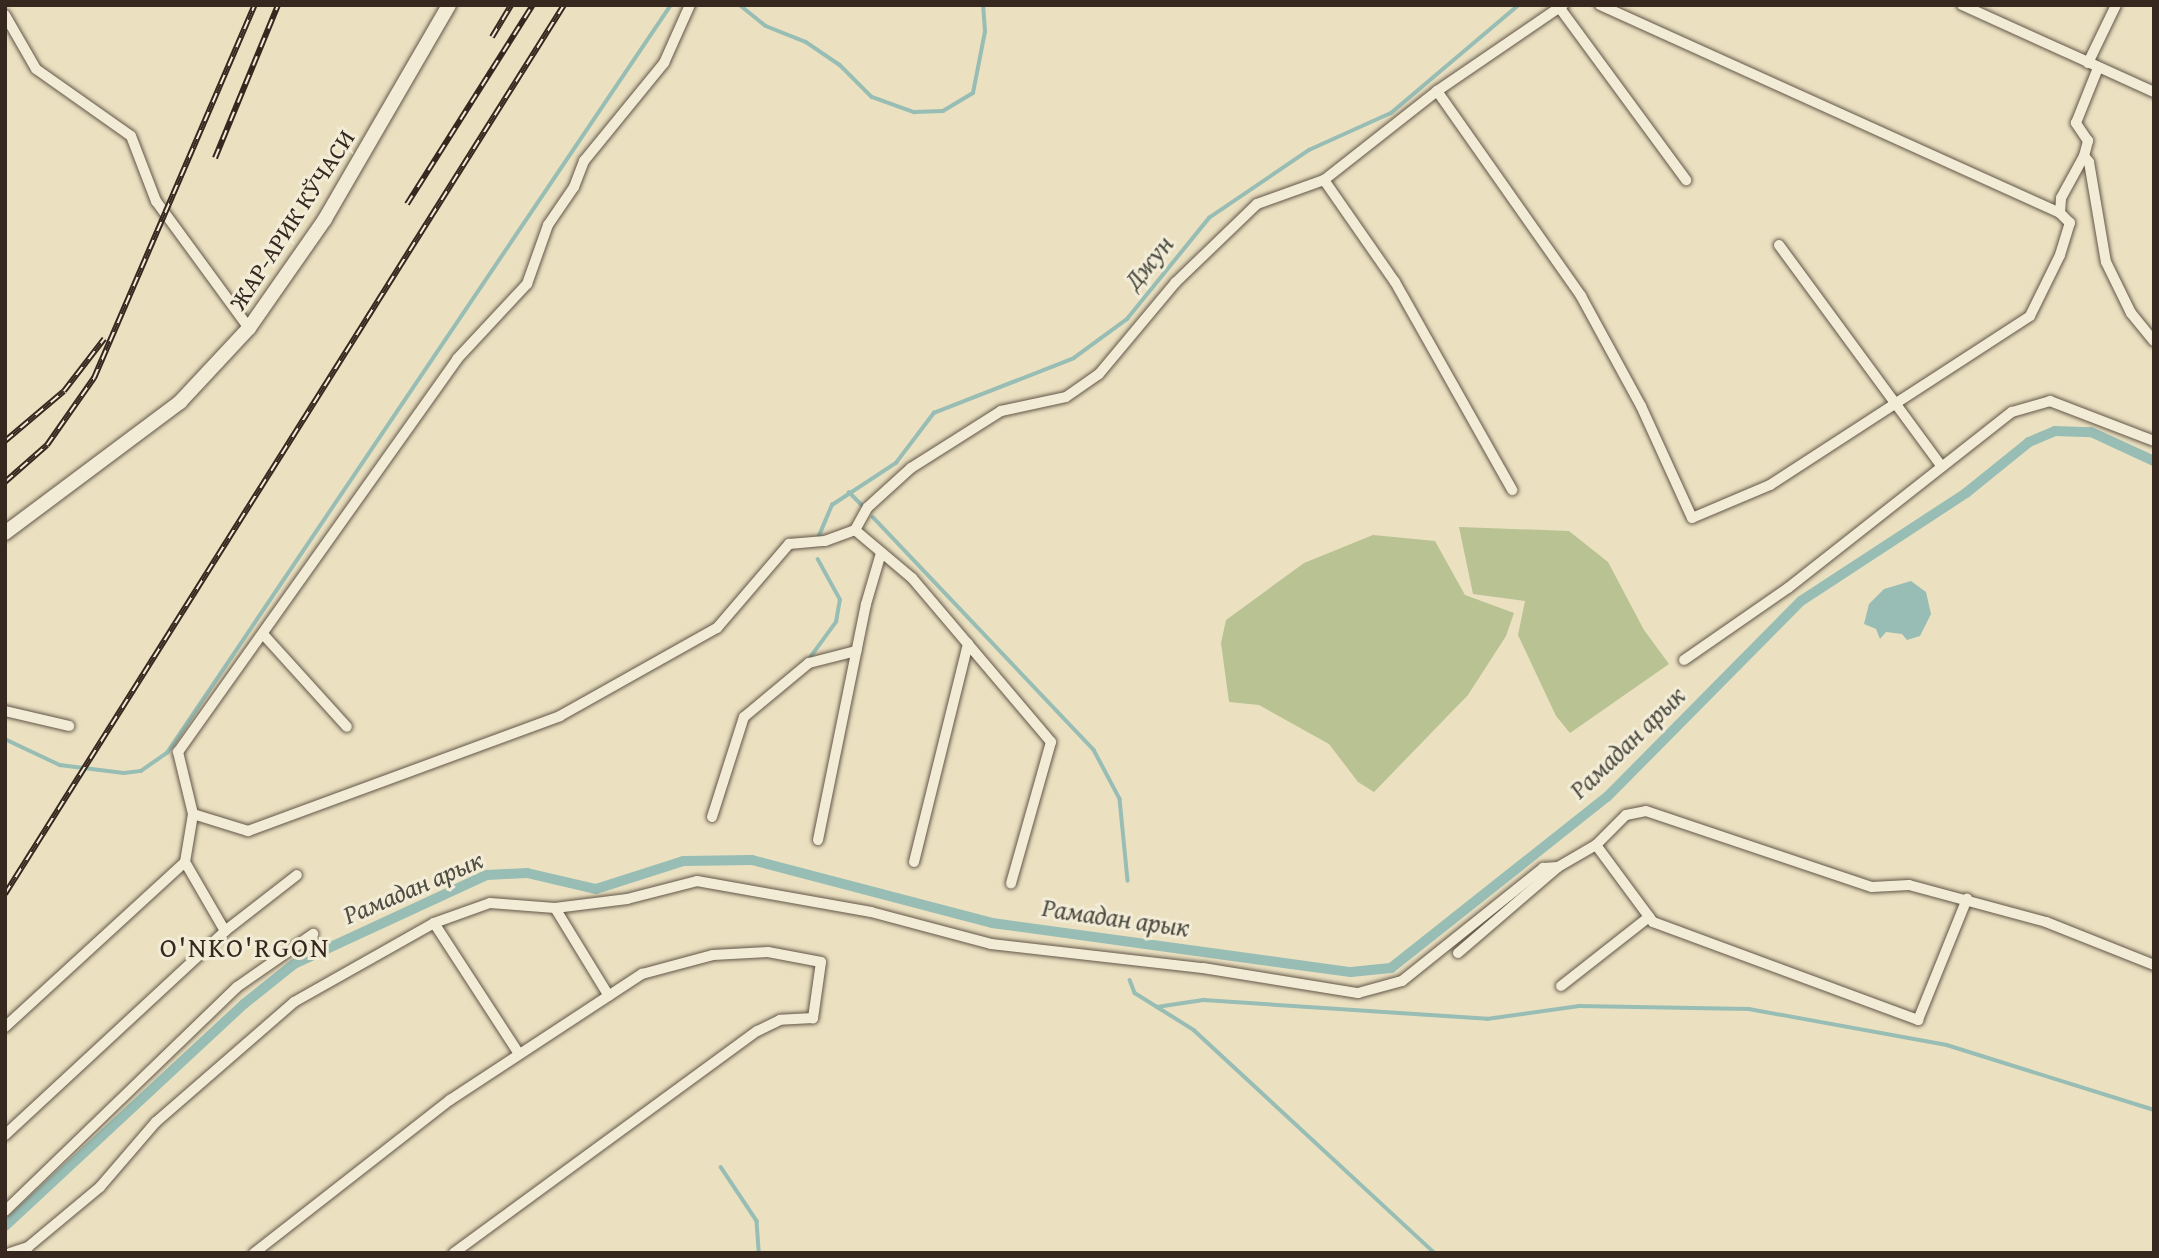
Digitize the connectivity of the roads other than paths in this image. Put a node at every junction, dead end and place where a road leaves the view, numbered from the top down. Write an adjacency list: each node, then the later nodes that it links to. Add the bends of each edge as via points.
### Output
1 (449, 5): 16 (main road, ЖАР-АРИК КЎЧАСИ, via 325,219)
2 (690, 5): 25 (street, via 664,64 584,161 574,187 548,225 527,284 457,359)
3 (1600, 5): 14 (street)
4 (1962, 5): 8 (street)
5 (2116, 5): 8 (street)
6 (1561, 6): 9 (street); 13 (street)
7 (5, 15): 16 (street, via 36,69 131,136 156,201)
8 (2093, 65): 10 (street); 11 (street, via 2076,123 2088,141)
9 (1437, 91): 12 (street); 18 (street, via 1581,296 1641,406 1692,518 1770,485)
10 (2154, 92)
11 (2084, 156): 14 (street, via 2060,198); 17 (street, via 2089,162 2106,262 2131,313)
12 (1324, 180): 21 (street, via 1395,282); 22 (street, via 1257,204 1175,283 1099,374 1066,397 1000,411 911,468 868,507)
13 (1686, 180)
14 (2060, 212): 18 (street, via 2070,223 2030,316)
15 (1779, 245): 18 (street)
16 (249, 328): 23 (main road, ЖАР-АРИК КЎЧАСИ, via 180,402)
17 (2154, 341)
18 (1894, 401): 20 (street)
19 (2154, 441): 20 (street, via 2050,401 2012,412)
20 (1942, 467): 28 (street, via 1788,588)
21 (1512, 490)
22 (855, 530): 24 (street); 32 (street, via 825,541 789,544 717,628 560,716 248,831)
23 (5, 533)
24 (881, 553): 26 (street, via 912,578); 27 (street)
25 (263, 634): 31 (street); 32 (street, via 178,752)
26 (968, 644): 37 (street); 40 (street, via 1051,742)
27 (856, 651): 33 (street, via 810,663 744,717); 34 (street)
28 (1684, 660)
29 (5, 711): 30 (street)
30 (69, 726)
31 (347, 727)
32 (193, 814): 36 (street)
33 (712, 817)
34 (818, 840)
35 (1596, 845): 38 (street); 41 (street, via 1626,815 1646,811 1872,887 1909,885); 43 (street)
36 (185, 862): 45 (street); 51 (street)
37 (914, 863)
38 (1558, 867): 42 (street, via 1544,868 1402,981 1358,993 1203,968 991,944 871,912 697,881 627,899); 47 (street)
39 (298, 875): 45 (street)
40 (1012, 883)
41 (1967, 899): 43 (street, via 1918,1020 1653,922); 48 (street, via 2046,922)
42 (555, 908): 44 (street, via 490,903); 50 (street)
43 (1649, 916): 49 (street)
44 (434, 923): 52 (street); 56 (street, via 294,1002 156,1122 100,1187 28,1247)
45 (225, 931): 53 (street)
46 (313, 934): 54 (street, via 237,987)
47 (1458, 953)
48 (2154, 965)
49 (1561, 986)
50 (609, 996): 52 (street); 59 (street, via 642,974 713,955 768,951 817,959 822,965 813,1018 780,1020 757,1031)
51 (5, 1027)
52 (519, 1054): 55 (street, via 450,1100)
53 (5, 1135)
54 (5, 1211)
55 (267, 1243): 57 (street); 58 (street)
56 (10, 1253)
57 (254, 1253)
58 (274, 1253)
59 (454, 1253)

